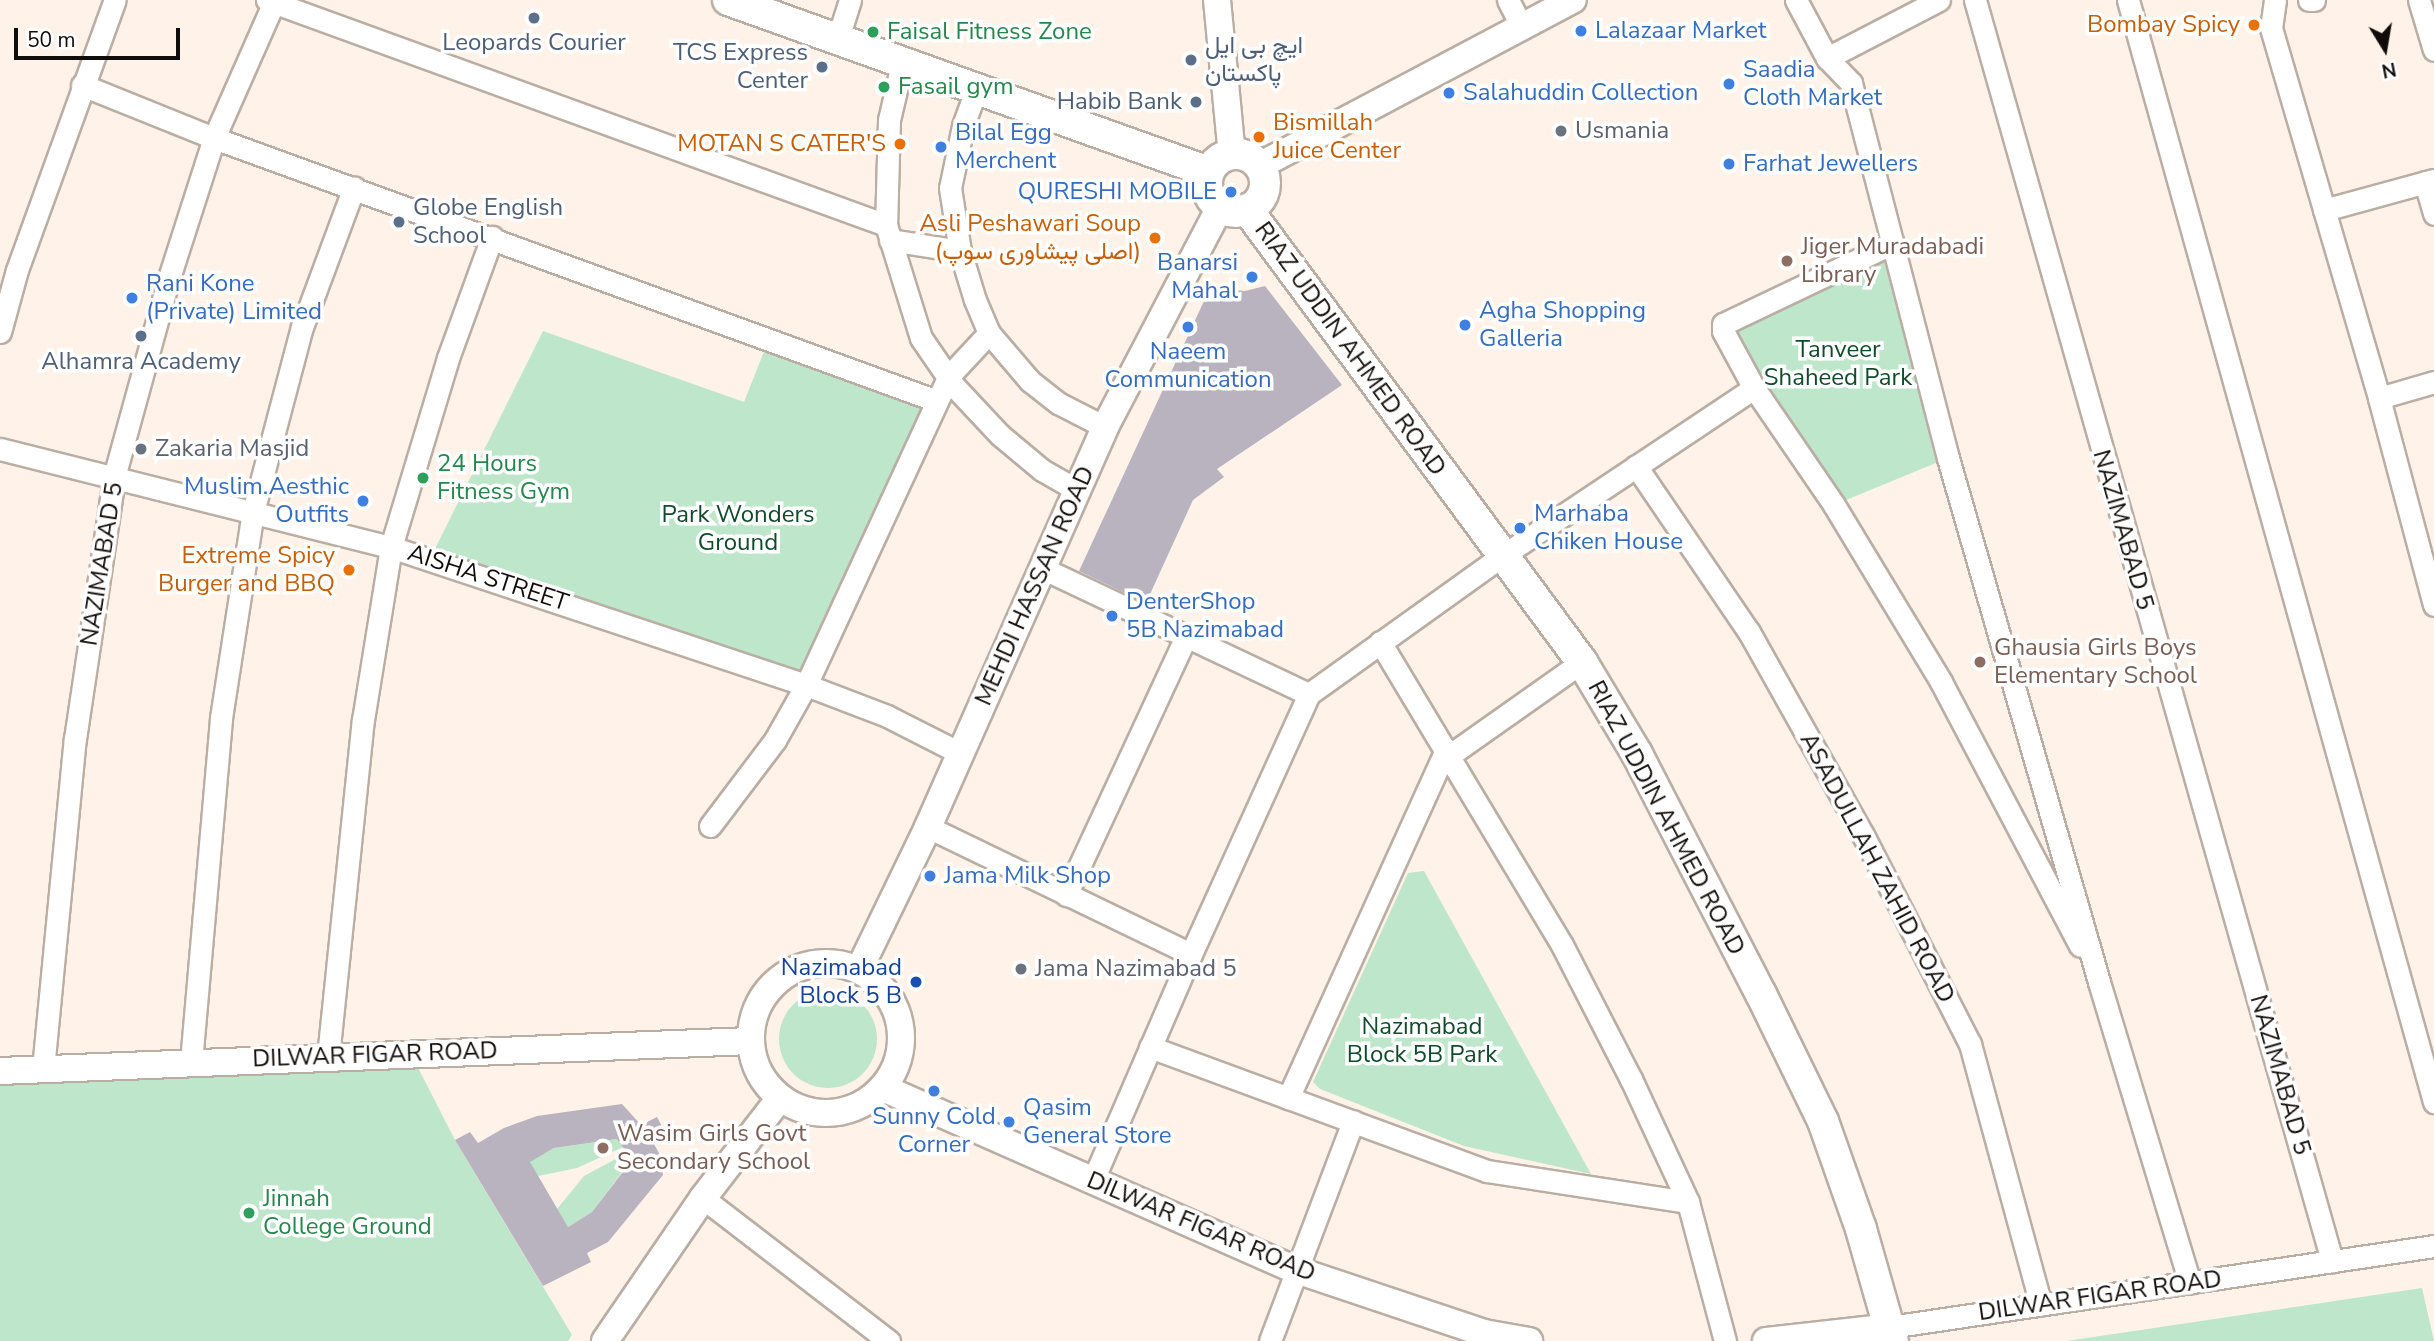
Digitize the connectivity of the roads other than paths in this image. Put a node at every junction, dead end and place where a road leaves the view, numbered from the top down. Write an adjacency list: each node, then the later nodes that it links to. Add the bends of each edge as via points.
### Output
1 (115, 0): 21 (street)
2 (728, 0): 17 (main road)
3 (850, 0): 17 (street)
4 (1217, 0): 24 (street)
5 (1508, 0): 16 (street)
6 (1573, 0): 16 (street)
7 (1796, 0): 19 (street)
8 (1938, 0): 19 (street)
9 (1975, 0): 79 (street, NAZIMABAD 5)
10 (2128, 0): 73 (street)
11 (2275, 0): 28 (street, via 2271,28)
12 (2308, 0): 13 (street)
13 (2314, 0)
14 (2418, 0): 18 (street)
15 (272, 1): 23 (street, NAZIMABAD 5); 30 (street)
16 (1521, 25): 24 (street)
17 (837, 41): 20 (main road)
18 (2434, 50)
19 (1827, 58): 32 (street, via 1851,83)
20 (902, 64): 22 (main road); 30 (street, via 889,120)
21 (82, 85): 23 (street); 34 (street)
22 (976, 90): 24 (main road); 33 (street, via 950,188)
23 (214, 138): 26 (street); 44 (street, NAZIMABAD 5, via 168,281)
24 (1233, 164): 27 (main road, RIAZ UDDIN AHMED ROAD, via 1208,191); 27 (main road, via 1265,182 1255,205)
25 (2430, 181): 28 (street); 29 (street)
26 (354, 187): 31 (street); 46 (street, via 302,327)
27 (1233, 208): 41 (street, MEHDI HASSAN ROAD); 48 (main road, RIAZ UDDIN AHMED ROAD)
28 (2324, 210): 39 (street)
29 (2434, 214)
30 (888, 233): 33 (street); 36 (street, via 921,338)
31 (492, 237): 40 (street); 47 (street)
32 (1893, 243): 38 (street, via 1723,324); 63 (street, via 1948,458)
33 (960, 251): 35 (street)
34 (0, 332)
35 (989, 333): 36 (street); 41 (street, via 1030,382 1058,403)
36 (948, 377): 40 (street); 45 (street, via 1000,435 1042,470)
37 (2434, 382): 39 (street)
38 (1754, 388): 43 (street); 63 (street, via 1834,505 1941,682)
39 (2379, 398): 50 (street)
40 (937, 401): 54 (street)
41 (1105, 427): 45 (street, MEHDI HASSAN ROAD)
42 (0, 449): 44 (street, AISHA STREET)
43 (1636, 466): 48 (street); 82 (street, ASADULLAH ZAHID ROAD, via 1749,632 1863,835 1970,1044)
44 (114, 477): 46 (street, AISHA STREET); 68 (street, NAZIMABAD 5, via 75,739)
45 (1077, 490): 49 (street, MEHDI HASSAN ROAD)
46 (253, 512): 47 (street, AISHA STREET); 67 (street, via 221,718)
47 (391, 547): 54 (street, AISHA STREET); 66 (street, via 363,720)
48 (1502, 556): 52 (street); 53 (main road, RIAZ UDDIN AHMED ROAD)
49 (1044, 569): 51 (street); 57 (street, MEHDI HASSAN ROAD)
50 (2433, 596)
51 (1186, 636): 55 (street); 60 (street)
52 (1380, 642): 55 (street); 56 (street)
53 (1582, 662): 56 (street); 84 (main road, RIAZ UDDIN AHMED ROAD, via 1637,754 1822,1121 1861,1229)
54 (806, 685): 57 (street, AISHA STREET, via 887,716); 58 (street, via 775,740)
55 (1308, 694): 61 (street)
56 (1448, 752): 72 (street); 77 (street, via 1562,945)
57 (960, 753): 59 (street, MEHDI HASSAN ROAD)
58 (710, 826)
59 (928, 827): 60 (street); 62 (street, MEHDI HASSAN ROAD)
60 (1066, 895): 61 (street)
61 (1191, 954): 65 (street)
62 (859, 970): 64 (street, via 837,963 811,964 787,974 769,988 755,1010); 70 (street, via 880,985 900,1021 901,1047)
63 (2099, 982): 81 (street)
64 (750, 1041): 66 (street, DILWAR FIGAR ROAD); 71 (street, via 763,1079)
65 (1150, 1047): 72 (street); 75 (street)
66 (328, 1057): 67 (street, DILWAR FIGAR ROAD)
67 (191, 1062): 68 (street, DILWAR FIGAR ROAD)
68 (43, 1069): 69 (street, DILWAR FIGAR ROAD)
69 (0, 1071)
70 (883, 1088): 71 (street, via 848,1110 822,1113); 75 (street, DILWAR FIGAR ROAD)
71 (780, 1098): 76 (street)
72 (1289, 1098): 74 (street)
73 (2434, 1102)
74 (1353, 1121): 77 (street, via 1487,1171); 80 (street)
75 (1093, 1180): 80 (street, DILWAR FIGAR ROAD)
76 (703, 1198): 83 (street); 85 (street)
77 (1688, 1202): 89 (street)
78 (2434, 1246): 79 (street, DILWAR FIGAR ROAD)
79 (2332, 1261): 81 (street, DILWAR FIGAR ROAD)
80 (1296, 1270): 87 (street); 88 (street, DILWAR FIGAR ROAD, via 1484,1333)
81 (2190, 1283): 82 (street, DILWAR FIGAR ROAD)
82 (2041, 1305): 84 (street, DILWAR FIGAR ROAD)
83 (859, 1333): 86 (street)
84 (1891, 1334): 90 (street, DILWAR FIGAR ROAD)
85 (605, 1341)
86 (889, 1341)
87 (1270, 1341)
88 (1529, 1341)
89 (1725, 1341)
90 (1766, 1341)

